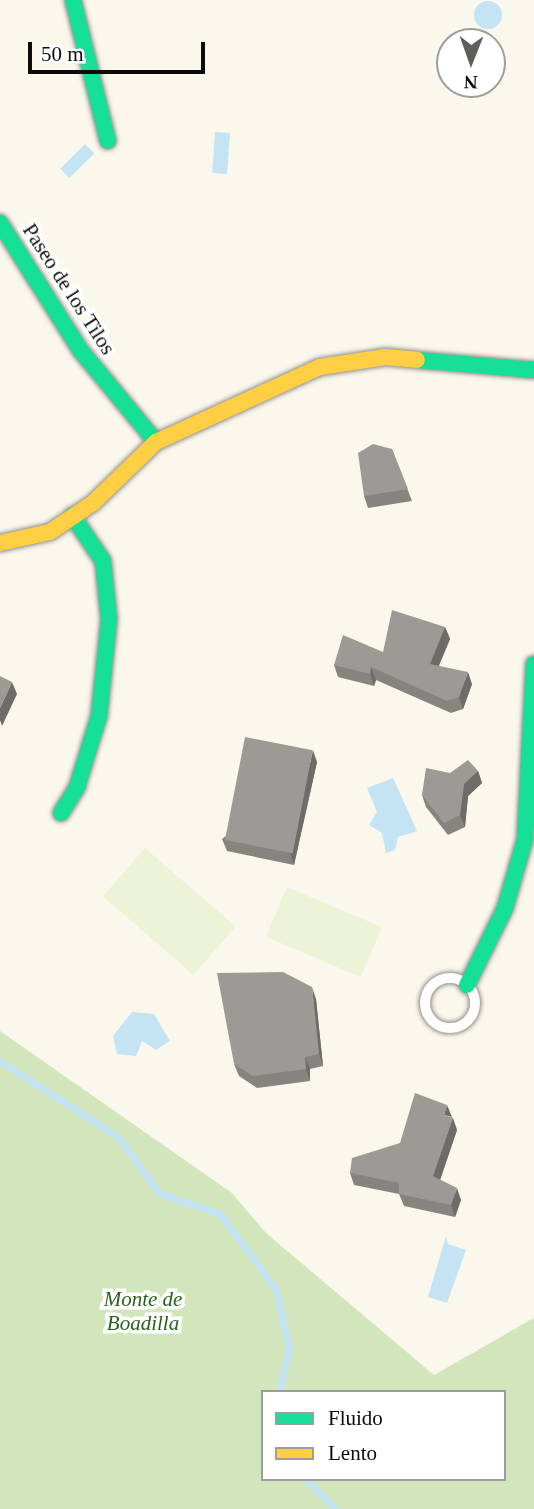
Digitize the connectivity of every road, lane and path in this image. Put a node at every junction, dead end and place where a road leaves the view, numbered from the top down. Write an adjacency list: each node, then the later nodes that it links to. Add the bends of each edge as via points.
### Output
1 (73, 0): 2 (street)
2 (107, 141)
3 (0, 223): 4 (street, Paseo de los Tilos)
4 (15, 243): 5 (lane); 7 (street, Paseo de los Tilos, via 81,351)
5 (0, 252)
6 (534, 370): 7 (street, via 385,357 320,367)
7 (156, 442): 8 (street)
8 (72, 515): 9 (street, via 50,532); 11 (street, via 103,561 109,619 99,716 77,787)
9 (0, 543)
10 (534, 664): 12 (street, via 525,839 505,908)
11 (61, 813)
12 (467, 985): 12 (lane, via 452,978 433,984 425,1000 432,1021 452,1028 469,1019 475,1006)

